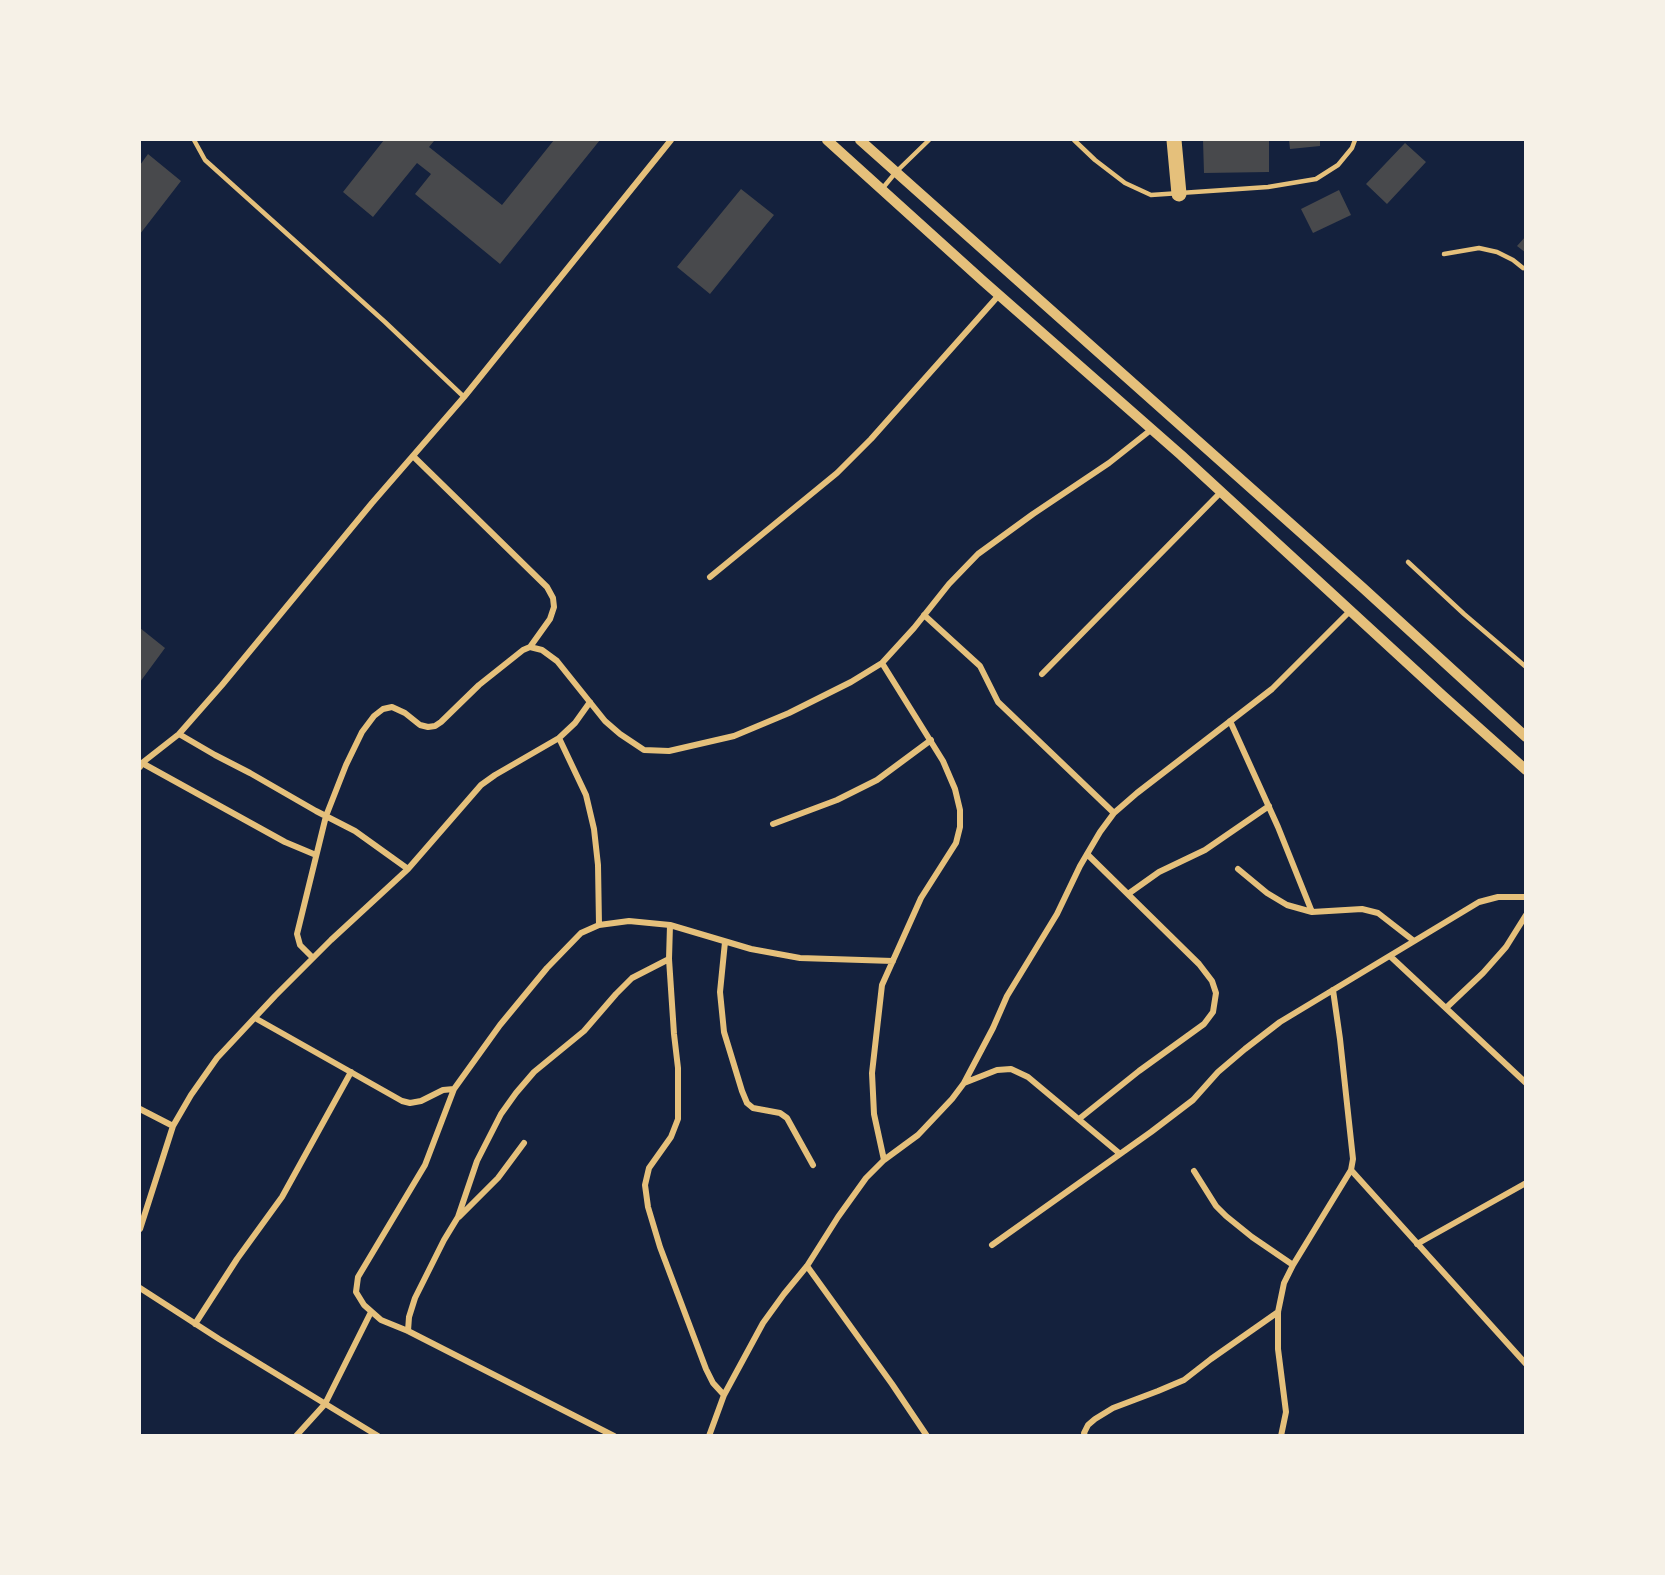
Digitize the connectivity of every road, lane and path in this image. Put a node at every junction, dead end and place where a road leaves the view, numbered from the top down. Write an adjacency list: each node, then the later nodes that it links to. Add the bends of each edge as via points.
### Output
1 (194, 140): 15 (lane, via 206,160)
2 (671, 140): 15 (street)
3 (827, 140): 10 (street)
4 (860, 140): 9 (street)
5 (929, 140): 9 (lane)
6 (1074, 140): 11 (lane, via 1125,183 1151,195)
7 (1174, 140): 11 (main road)
8 (1355, 140): 11 (lane, via 1338,165 1316,179)
9 (896, 172): 10 (lane); 30 (street)
10 (882, 189): 14 (street)
11 (1179, 194)
12 (1444, 254): 13 (lane, via 1479,248 1497,252)
13 (1523, 268)
14 (999, 295): 16 (street); 20 (street, via 837,473)
15 (464, 397): 17 (street)
16 (1152, 429): 18 (street); 22 (street, via 978,554)
17 (412, 456): 23 (street, via 547,587 554,607); 29 (street)
18 (1221, 492): 21 (street); 26 (street)
19 (1408, 562): 25 (lane)
20 (710, 577)
21 (1350, 611): 28 (street, via 1272,689); 34 (street)
22 (924, 615): 24 (street); 36 (street, via 980,666 998,702)
23 (530, 647): 27 (street, via 557,661); 37 (street, via 479,685 435,726 420,725 392,707 374,716 358,740)
24 (882, 663): 27 (street, via 789,713 734,736 669,751 644,750 605,722); 32 (street)
25 (1526, 667)
26 (1042, 674)
27 (590, 702): 31 (street)
28 (1230, 721): 35 (street); 36 (street)
29 (179, 734): 33 (street); 37 (street)
30 (1526, 737)
31 (559, 738): 41 (street, via 481,785); 47 (street, via 586,795 594,829)
32 (931, 740): 38 (street, via 877,780); 54 (street, via 955,789 960,827 956,843 921,898)
33 (140, 765): 40 (street)
34 (1526, 770)
35 (1269, 806): 43 (street); 45 (street)
36 (1114, 813): 39 (street)
37 (326, 816): 40 (street); 41 (street, via 355,831)
38 (773, 824)
39 (1087, 854): 43 (street); 59 (street, via 1057,914 1007,996)
40 (316, 855): 52 (street, via 297,934 300,945)
41 (408, 869): 52 (street)
42 (1238, 869): 45 (street, via 1287,905)
43 (1128, 894): 63 (street, via 1212,981 1216,993 1213,1012 1204,1024)
44 (1526, 897): 49 (street, via 1479,902)
45 (1312, 912): 49 (street, via 1362,909 1378,913)
46 (1526, 915): 56 (street, via 1506,947)
47 (599, 925): 48 (street, via 629,921); 61 (street, via 580,933 547,968)
48 (670, 925): 50 (street); 53 (street)
49 (1414, 941): 51 (street)
50 (725, 942): 54 (street, via 800,958); 68 (street, via 720,992 724,1032 742,1091 753,1108 787,1118)
51 (1390, 956): 55 (street); 56 (street)
52 (313, 958): 57 (street)
53 (669, 959): 72 (street, via 632,978 584,1031 534,1072 516,1093 477,1161); 84 (street, via 678,1119 671,1137 649,1168 645,1185 660,1247 706,1369)
54 (893, 961): 67 (street, via 882,985 872,1073 874,1114)
55 (1333, 990): 66 (street, via 1280,1022 1218,1072 1193,1100); 69 (street, via 1348,1102)
56 (1446, 1008): 60 (street)
57 (255, 1018): 58 (street); 64 (street, via 217,1058)
58 (351, 1072): 61 (street, via 410,1103 443,1089); 81 (street, via 282,1197)
59 (964, 1083): 63 (street, via 1011,1069 1028,1077); 67 (street, via 918,1135)
60 (1526, 1083)
61 (454, 1089): 79 (street, via 425,1165 358,1277 356,1292)
62 (140, 1109): 64 (street)
63 (1079, 1119): 66 (street)
64 (173, 1126): 73 (street)
65 (524, 1143): 72 (street, via 498,1178)
66 (1119, 1154): 75 (street)
67 (884, 1160): 77 (street, via 838,1217)
68 (813, 1165)
69 (1351, 1170): 74 (street); 76 (street)
70 (1194, 1171): 76 (street, via 1226,1216)
71 (1526, 1183): 74 (street)
72 (458, 1217): 82 (street, via 414,1298)
73 (140, 1229)
74 (1417, 1244): 83 (street)
75 (992, 1245)
76 (1293, 1265): 80 (street, via 1284,1282)
77 (807, 1266): 84 (street, via 763,1323); 90 (street)
78 (140, 1288): 81 (street)
79 (371, 1312): 82 (street); 85 (street)
80 (1278, 1312): 91 (street, via 1184,1380 1095,1419); 92 (street, via 1286,1412)
81 (195, 1324): 85 (street)
82 (408, 1331): 88 (street)
83 (1526, 1364)
84 (724, 1395): 89 (street)
85 (325, 1404): 86 (street); 87 (street)
86 (296, 1436)
87 (378, 1436)
88 (614, 1436)
89 (710, 1436)
90 (927, 1436)
91 (1085, 1436)
92 (1281, 1436)

